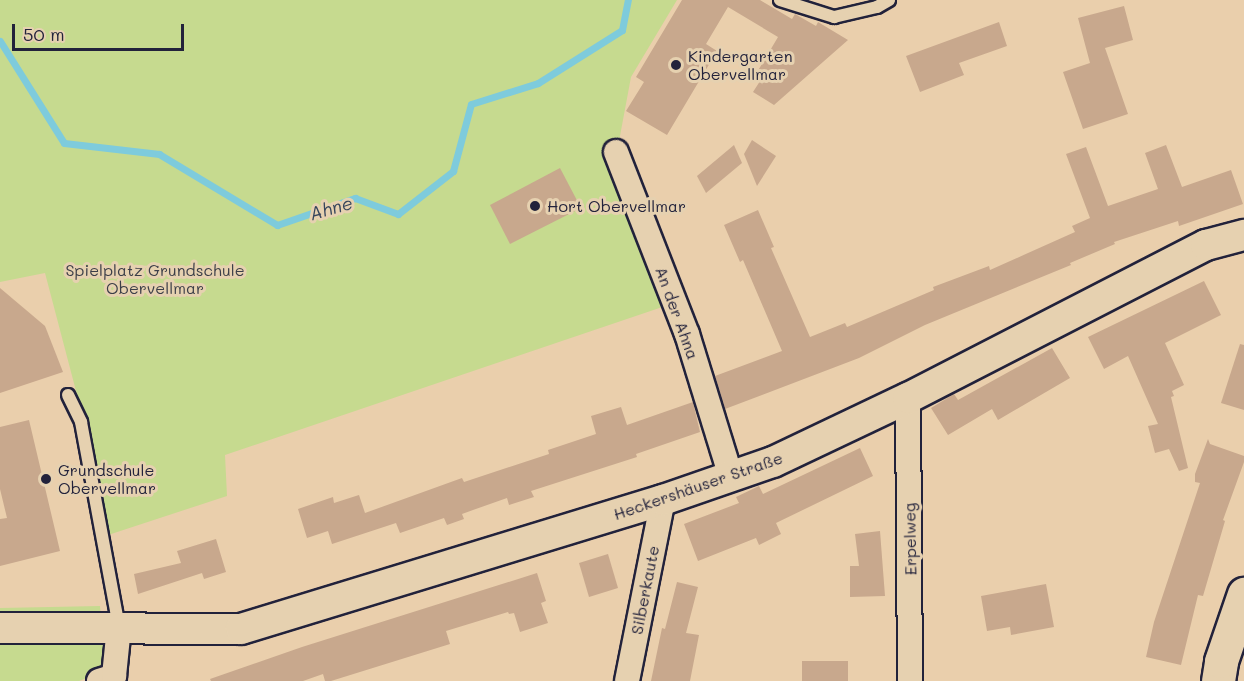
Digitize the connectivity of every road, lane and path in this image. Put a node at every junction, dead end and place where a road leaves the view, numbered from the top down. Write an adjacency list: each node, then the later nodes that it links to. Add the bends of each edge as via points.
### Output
1 (780, 0): 2 (lane, via 834,17 877,7)
2 (889, 0)
3 (616, 152): 7 (street, An der Ahna, via 687,334)
4 (1244, 235): 6 (street, Heckershäuser Straße, via 1206,245)
5 (68, 394): 10 (lane, via 81,422)
6 (908, 398): 7 (street, Heckershäuser Straße, via 773,462); 14 (street, Erpelweg)
7 (731, 477): 8 (street, Heckershäuser Straße)
8 (663, 500): 10 (street, Heckershäuser Straße, via 241,629); 13 (street, Silberkaute)
9 (1244, 594): 15 (main road)
10 (119, 627): 11 (street, Heckershäuser Straße); 12 (street, via 114,676)
11 (0, 628)
12 (99, 681)
13 (627, 681)
14 (910, 681)
15 (1218, 681)

